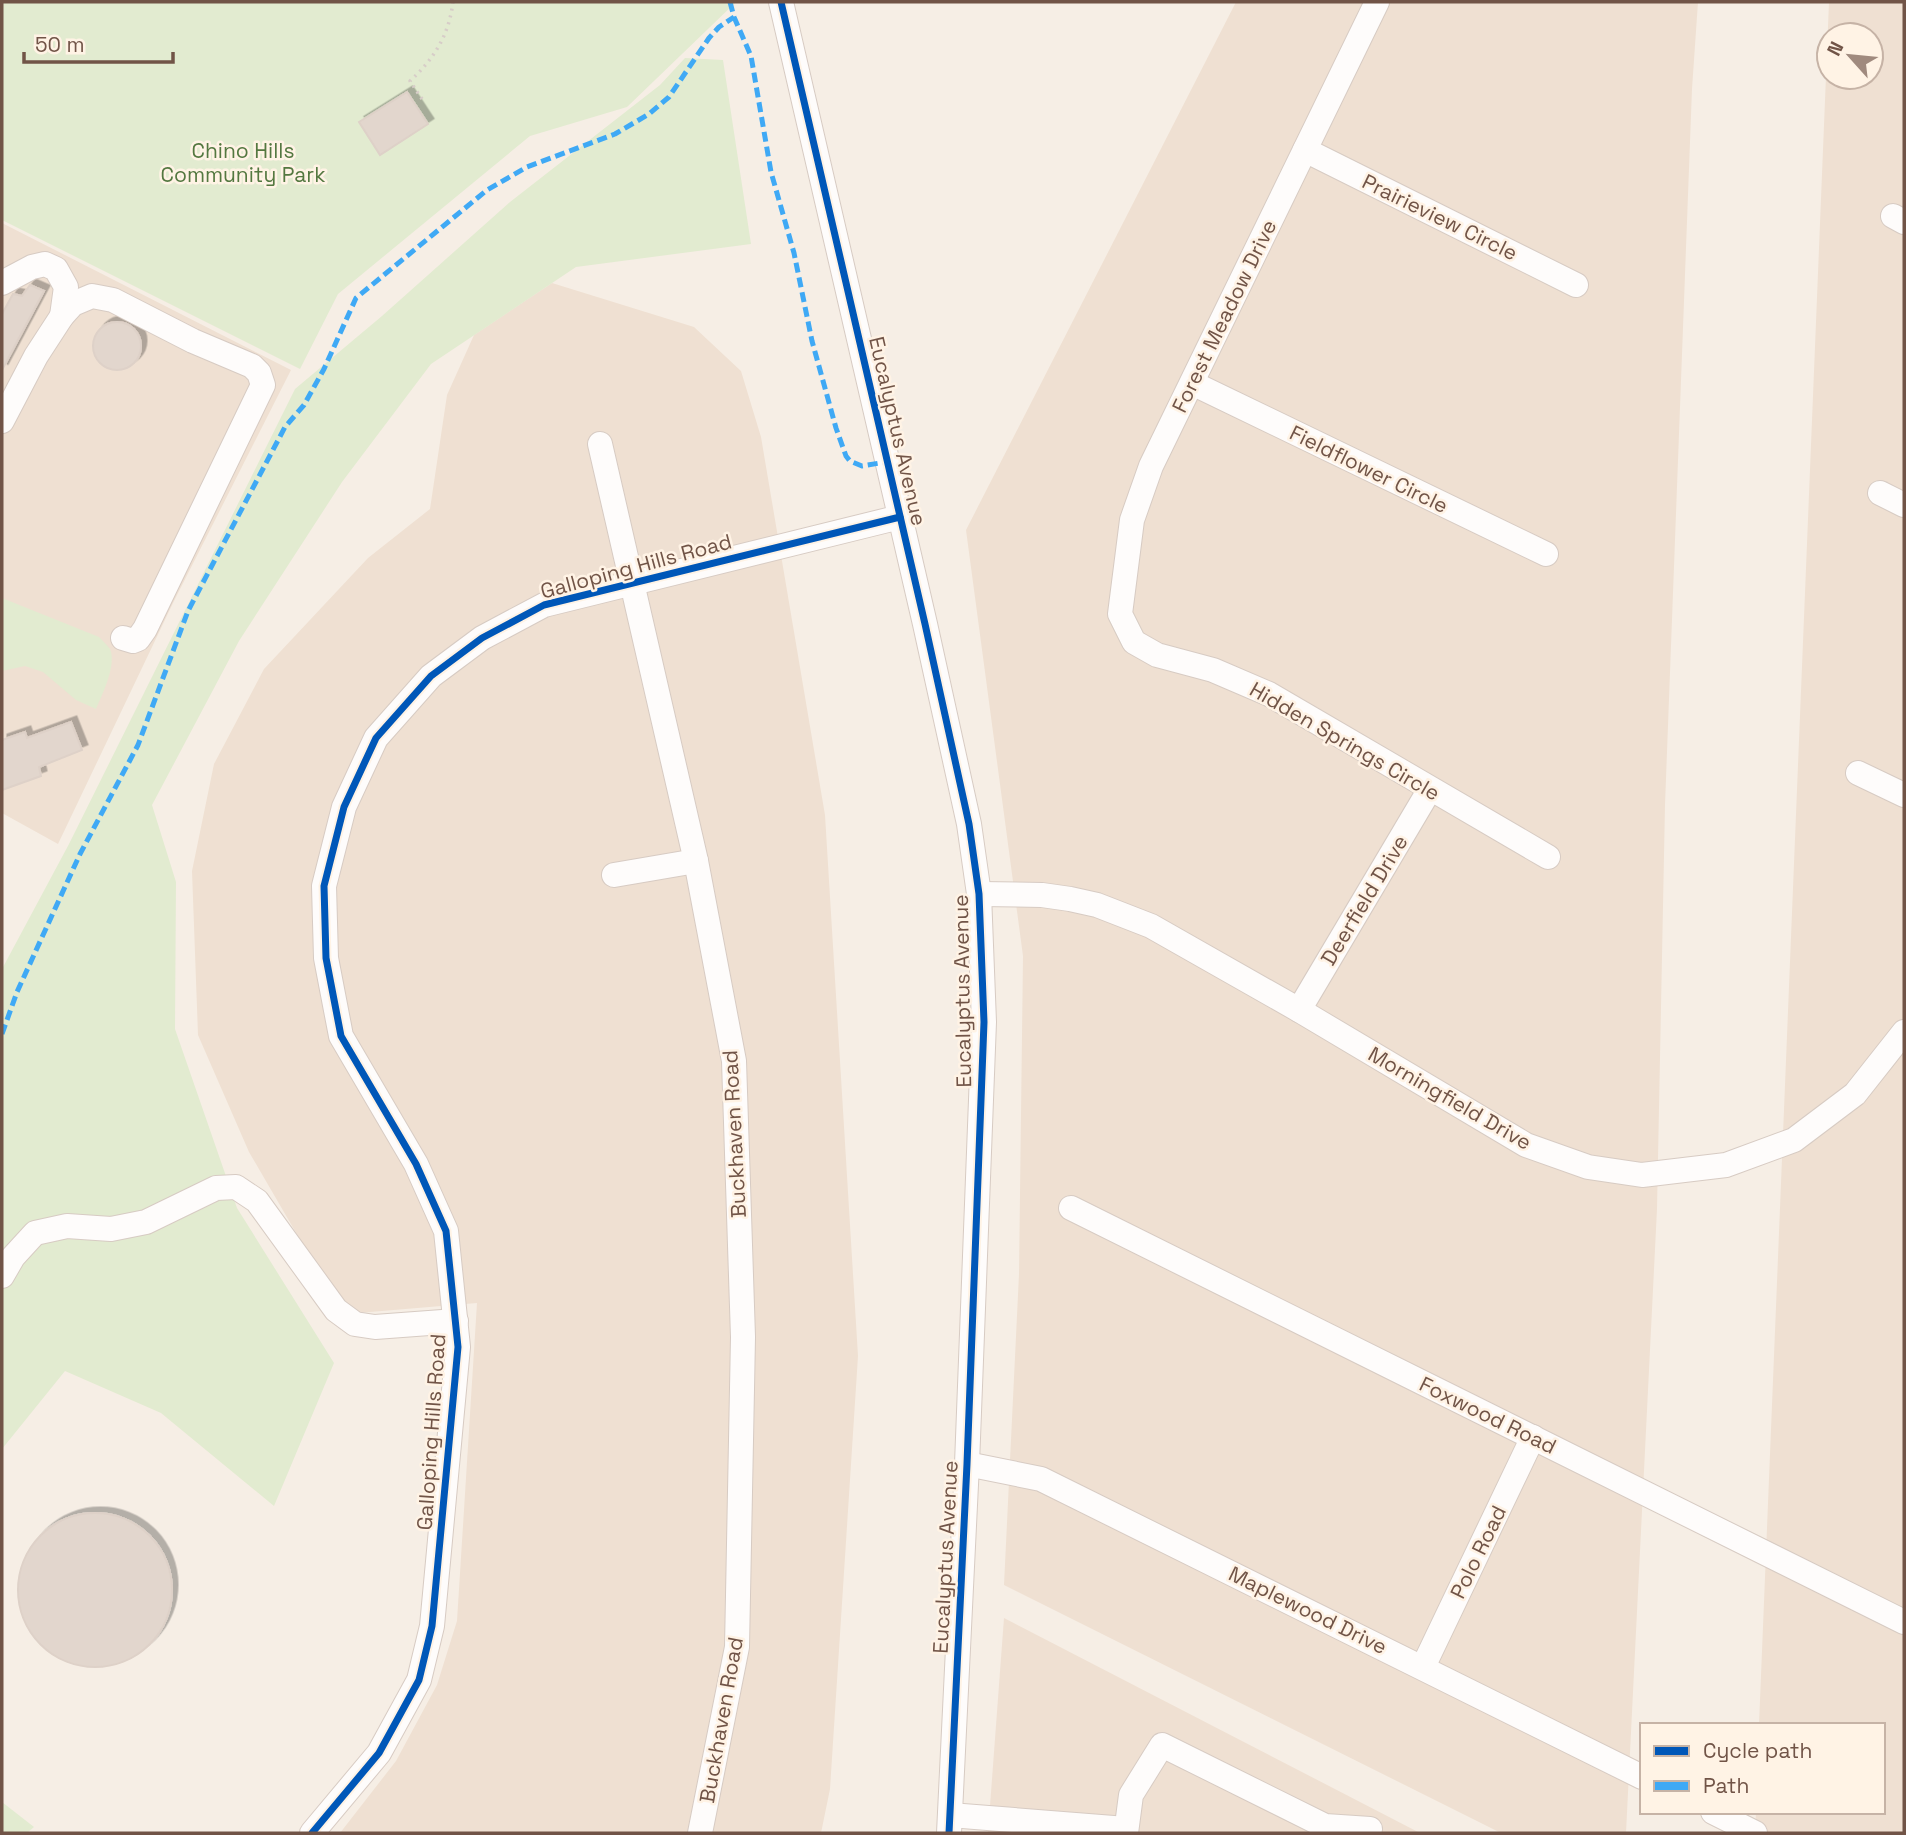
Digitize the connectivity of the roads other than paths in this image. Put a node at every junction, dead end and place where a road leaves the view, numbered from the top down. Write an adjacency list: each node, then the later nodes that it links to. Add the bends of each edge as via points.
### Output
1 (781, 2): 14 (street, Eucalyptus Avenue)
2 (1377, 2): 3 (street, Forest Meadow Drive)
3 (1305, 150): 6 (street, Prairieview Circle); 9 (street, Forest Meadow Drive)
4 (56, 269): 5 (street, via 45,264 32,267); 7 (street); 8 (street, via 66,287)
5 (2, 283)
6 (1576, 285)
7 (113, 300): 8 (street, via 92,296 73,304); 17 (street, via 252,366 264,385 145,629 133,641)
8 (62, 316): 10 (street)
9 (1192, 383): 15 (street, Fieldflower Circle); 18 (street, Forest Meadow Drive, via 1151,466 1132,520 1120,614)
10 (2, 421)
11 (600, 444): 16 (street, Buckhaven Road)
12 (1880, 493): 13 (street)
13 (1904, 505)
14 (900, 517): 16 (street, Galloping Hills Road); 25 (street, Eucalyptus Avenue, via 966,812)
15 (1546, 554)
16 (631, 583): 23 (street, Buckhaven Road); 30 (street, Galloping Hills Road, via 544,605 482,638 431,676 376,737 344,807 324,886 326,958 341,1036 416,1164 446,1231)
17 (122, 638)
18 (1133, 642): 20 (street, Hidden Springs Circle, via 1157,655 1213,670 1269,694)
19 (1858, 773): 21 (street)
20 (1430, 789): 22 (street, Hidden Springs Circle); 26 (street, Deerfield Drive)
21 (1904, 795)
22 (1548, 857)
23 (696, 861): 24 (street); 41 (street, Buckhaven Road, via 734,1061 743,1337 737,1647)
24 (614, 875)
25 (979, 894): 26 (street, Morningfield Drive, via 1042,895 1097,905 1151,926); 32 (street, Eucalyptus Avenue, via 984,1022)
26 (1299, 1010): 27 (street, Morningfield Drive, via 1526,1144 1588,1167 1642,1175 1726,1165 1794,1140 1855,1094)
27 (1904, 1032)
28 (1071, 1208): 31 (street, Foxwood Road)
29 (2, 1276): 30 (street, via 35,1233 67,1226 111,1229 146,1222 216,1188 236,1187 257,1200 336,1310 355,1325 375,1328)
30 (456, 1321): 40 (street, Galloping Hills Road, via 458,1347 432,1626 419,1680 379,1753)
31 (1533, 1437): 33 (street, Foxwood Road); 34 (street, Polo Road)
32 (967, 1464): 34 (street, Maplewood Drive, via 1041,1479); 37 (street, Eucalyptus Avenue)
33 (1904, 1622)
34 (1423, 1667): 35 (street, Maplewood Drive)
35 (1640, 1776)
36 (1717, 1814): 42 (street)
37 (950, 1824): 39 (street)
38 (1370, 1829): 39 (street, via 1325,1826 1162,1745 1131,1795)
39 (1126, 1831)
40 (312, 1833)
41 (700, 1833)
42 (1755, 1833)

